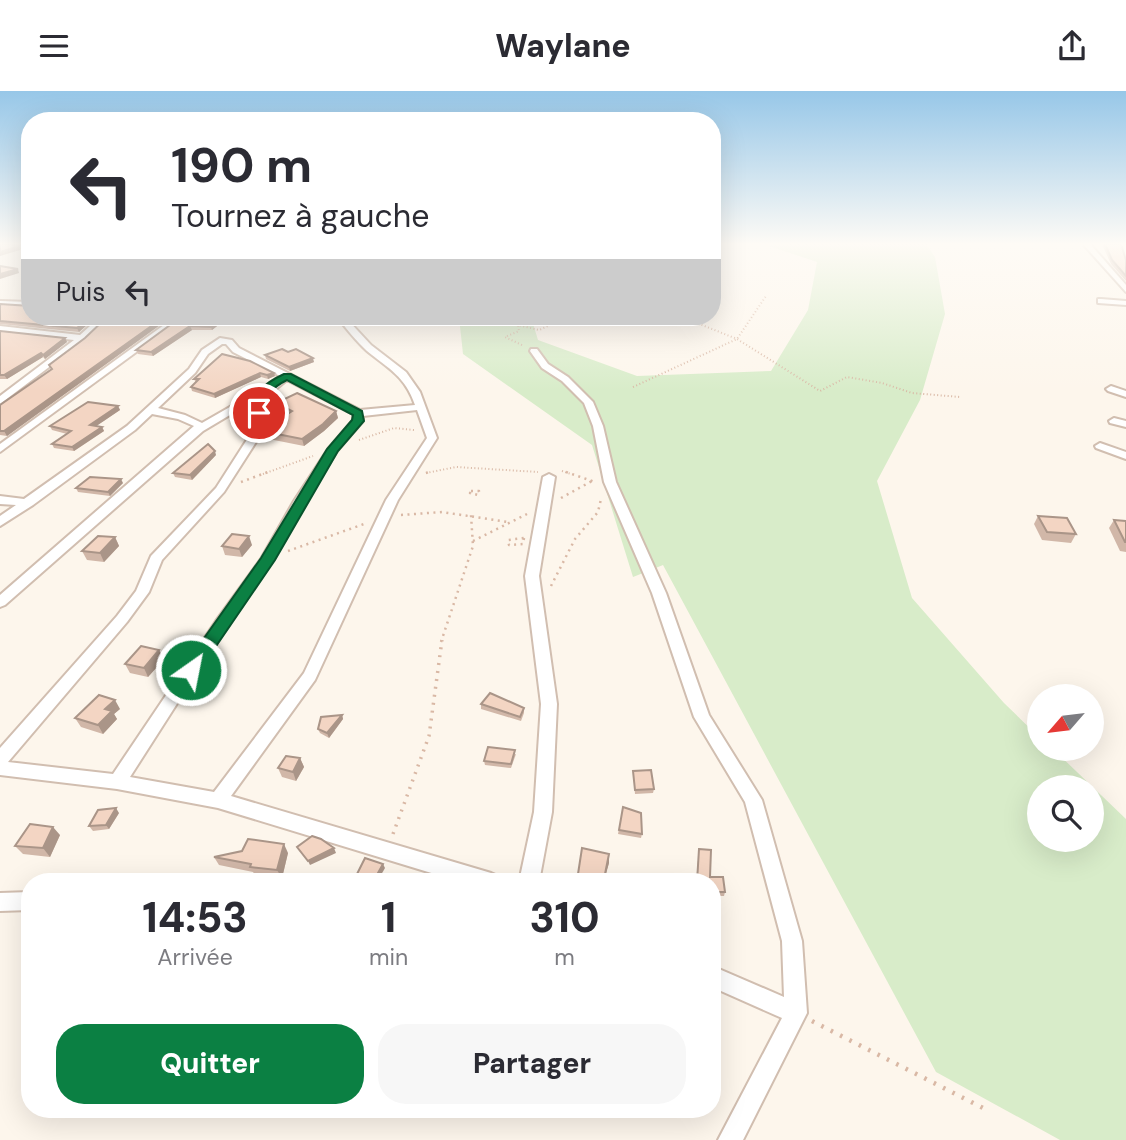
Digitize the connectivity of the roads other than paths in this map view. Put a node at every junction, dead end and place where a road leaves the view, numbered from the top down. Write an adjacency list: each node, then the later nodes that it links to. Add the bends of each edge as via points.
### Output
1 (1101, 301): 3 (street)
2 (0, 303): 4 (street)
3 (1126, 303)
4 (21, 304)
5 (95, 326): 9 (street)
6 (168, 326): 23 (street)
7 (349, 326): 16 (street, via 403,374)
8 (0, 329): 9 (street)
9 (82, 338): 15 (street)
10 (534, 351): 39 (street, via 587,402 610,482 659,593 702,717 752,800 792,941)
11 (287, 376): 13 (street); 17 (street, via 220,341); 18 (street)
12 (1111, 389): 14 (street)
13 (265, 390): 21 (street); 30 (street, via 258,406 268,422 219,490 156,559 142,591 122,619)
14 (1126, 394)
15 (0, 401)
16 (420, 407): 18 (street); 33 (street, via 432,438 406,477 310,675)
17 (149, 410): 21 (street, via 186,419); 27 (street)
18 (358, 413): 32 (street, via 358,421 333,449 267,560)
19 (1114, 421): 20 (street)
20 (1126, 424)
21 (199, 429): 29 (street)
22 (1100, 446): 24 (street)
23 (0, 449)
24 (1126, 456)
25 (550, 473): 35 (street, via 532,576 549,704 542,812)
26 (0, 500): 27 (street)
27 (29, 503): 28 (street)
28 (0, 522)
29 (0, 602)
30 (0, 760)
31 (0, 768): 32 (street)
32 (117, 782): 33 (street)
33 (218, 800): 34 (street)
34 (461, 873)
35 (531, 873)
36 (21, 901): 37 (street)
37 (0, 902)
38 (721, 980): 39 (street)
39 (796, 1013): 40 (street)
40 (730, 1140)

